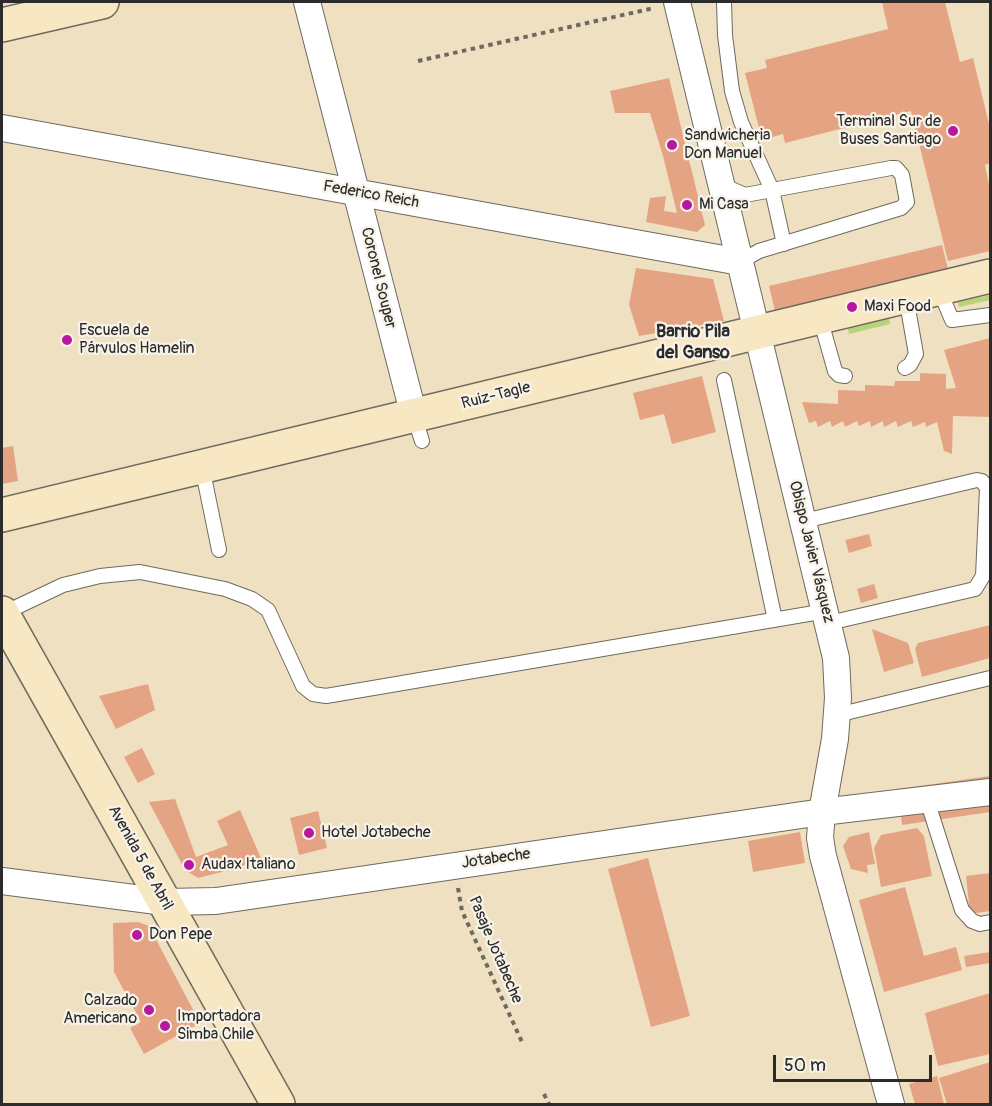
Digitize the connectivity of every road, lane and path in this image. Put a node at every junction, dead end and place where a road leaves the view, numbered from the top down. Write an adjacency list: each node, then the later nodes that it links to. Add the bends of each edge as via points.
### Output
1 (102, 2): 6 (street)
2 (307, 2): 11 (street, Coronel Souper)
3 (677, 2): 9 (street, Obispo Javier Vásquez)
4 (724, 2): 10 (lane, via 732,92 741,122)
5 (647, 9): 7 (path)
6 (2, 25)
7 (418, 61)
8 (2, 128): 11 (street, Federico Reich)
9 (722, 185): 10 (lane, via 745,195); 13 (street, Obispo Javier Vásquez)
10 (772, 189): 12 (lane); 12 (lane, via 891,168 900,171 905,186 907,202 901,208)
11 (356, 192): 13 (street, Federico Reich); 23 (street, Coronel Souper)
12 (784, 244): 13 (lane)
13 (740, 262): 19 (street, Obispo Javier Vásquez)
14 (990, 276): 15 (street, Ruiz-Tagle)
15 (939, 289): 16 (street, Ruiz-Tagle); 17 (lane, via 952,320)
16 (906, 297): 18 (street, Ruiz-Tagle); 20 (lane, via 916,354)
17 (990, 315)
18 (820, 318): 19 (street, Ruiz-Tagle); 21 (lane, via 835,371)
19 (758, 333): 23 (street, Ruiz-Tagle); 26 (street, Obispo Javier Vásquez)
20 (904, 368)
21 (845, 376)
22 (724, 380): 30 (lane)
23 (418, 429): 24 (street, Ruiz-Tagle)
24 (202, 467): 25 (street, Ruiz-Tagle); 27 (lane)
25 (2, 515)
26 (804, 521): 29 (street, Obispo Javier Vásquez); 29 (lane, via 977,480 987,488 983,576 975,589)
27 (219, 550)
28 (2, 613): 30 (lane, via 63,585 100,576 140,572 225,589 268,610 303,686 313,694 326,696); 38 (street, Avenida 5 de Abril)
29 (828, 617): 30 (lane); 32 (street, Obispo Javier Vásquez, via 838,680)
30 (775, 620)
31 (990, 678): 32 (lane)
32 (837, 715): 35 (street, Obispo Javier Vásquez, via 833,765)
33 (990, 792): 34 (street, Jotabeche)
34 (927, 800): 35 (street, Jotabeche); 39 (lane, via 962,910 972,921)
35 (822, 812): 36 (street, Jotabeche); 44 (street, Obispo Javier Vásquez, via 823,856)
36 (453, 866): 38 (street, Jotabeche, via 216,901); 40 (path, Pasaje Jotabeche, via 462,911)
37 (2, 881): 38 (street, Jotabeche)
38 (165, 903): 42 (street, Avenida 5 de Abril)
39 (990, 922)
40 (522, 1042)
41 (544, 1094): 43 (path)
42 (279, 1104)
43 (549, 1104)
44 (891, 1104)

